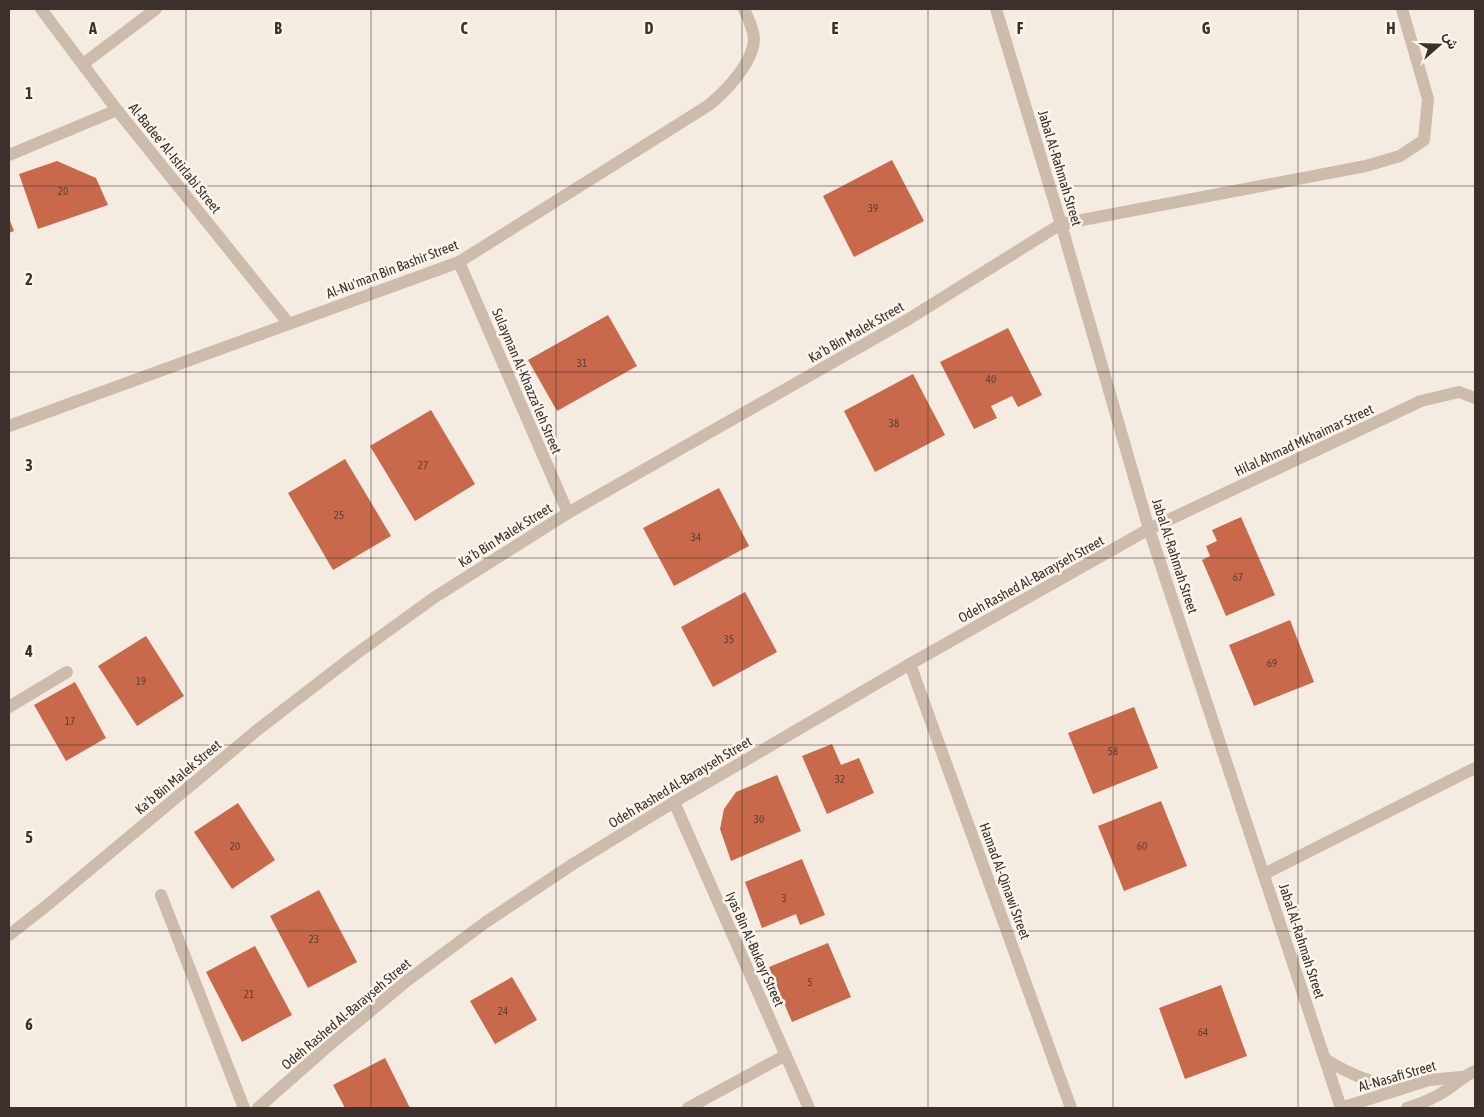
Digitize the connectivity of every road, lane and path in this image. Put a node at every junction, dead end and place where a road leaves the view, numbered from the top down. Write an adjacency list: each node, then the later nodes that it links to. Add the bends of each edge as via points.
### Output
1 (41, 9): 6 (street, Al-Badee' Al-Istirlabi Street)
2 (156, 9): 6 (street)
3 (744, 9): 10 (street, Al-Nu'man Bin Bashir Street, via 754,40 734,82 724,93)
4 (996, 9): 9 (street, Jabal Al-Rahmah Street)
5 (1402, 9): 9 (street, via 1428,100 1424,140 1400,156 1366,166)
6 (83, 64): 7 (street, Al-Badee' Al-Istirlabi Street)
7 (118, 110): 8 (street); 11 (street, Al-Badee' Al-Istirlabi Street)
8 (9, 155)
9 (1061, 224): 14 (street, Ka’b Bin Malek Street, via 907,320); 15 (street, Jabal Al-Rahmah Street)
10 (459, 262): 11 (street, Al-Nu'man Bin Bashir Street); 14 (street, Sulayman Al-Khazza’leh Street)
11 (289, 324): 13 (street, Al-Nu'man Bin Bashir Street)
12 (1475, 398): 15 (street, Hilal Ahmad Mkhaimar Street, via 1459,392 1422,401)
13 (9, 426)
14 (568, 513): 23 (street, Ka’b Bin Malek Street, via 435,597 356,654 256,731)
15 (1149, 530): 16 (street, Odeh Rashed Al-Barayseh Street); 21 (street, Jabal Al-Rahmah Street)
16 (910, 664): 20 (street, Odeh Rashed Al-Barayseh Street); 33 (street, Hamad Al-Qinawi Street)
17 (66, 672): 18 (street)
18 (9, 707)
19 (1475, 768): 21 (street)
20 (674, 802): 24 (street, Iyas Bin Al-Bukayr Street); 30 (street, Odeh Rashed Al-Barayseh Street, via 486,922 408,980)
21 (1264, 874): 25 (street, Jabal Al-Rahmah Street)
22 (161, 895): 29 (street)
23 (9, 935)
24 (786, 1055): 31 (street); 32 (street, Iyas Bin Al-Bukayr Street)
25 (1325, 1060): 28 (street, via 1355,1076); 34 (street, Jabal Al-Rahmah Street)
26 (1475, 1071): 27 (street, Al-Nasafi Street)
27 (1462, 1077): 28 (street, Al-Nasafi Street, via 1428,1080); 35 (street, Al-Nasafi Street, via 1434,1098)
28 (1404, 1088): 34 (street, Al-Nasafi Street)
29 (244, 1108)
30 (258, 1108)
31 (688, 1108)
32 (809, 1108)
33 (1071, 1108)
34 (1341, 1108)
35 (1408, 1108)

